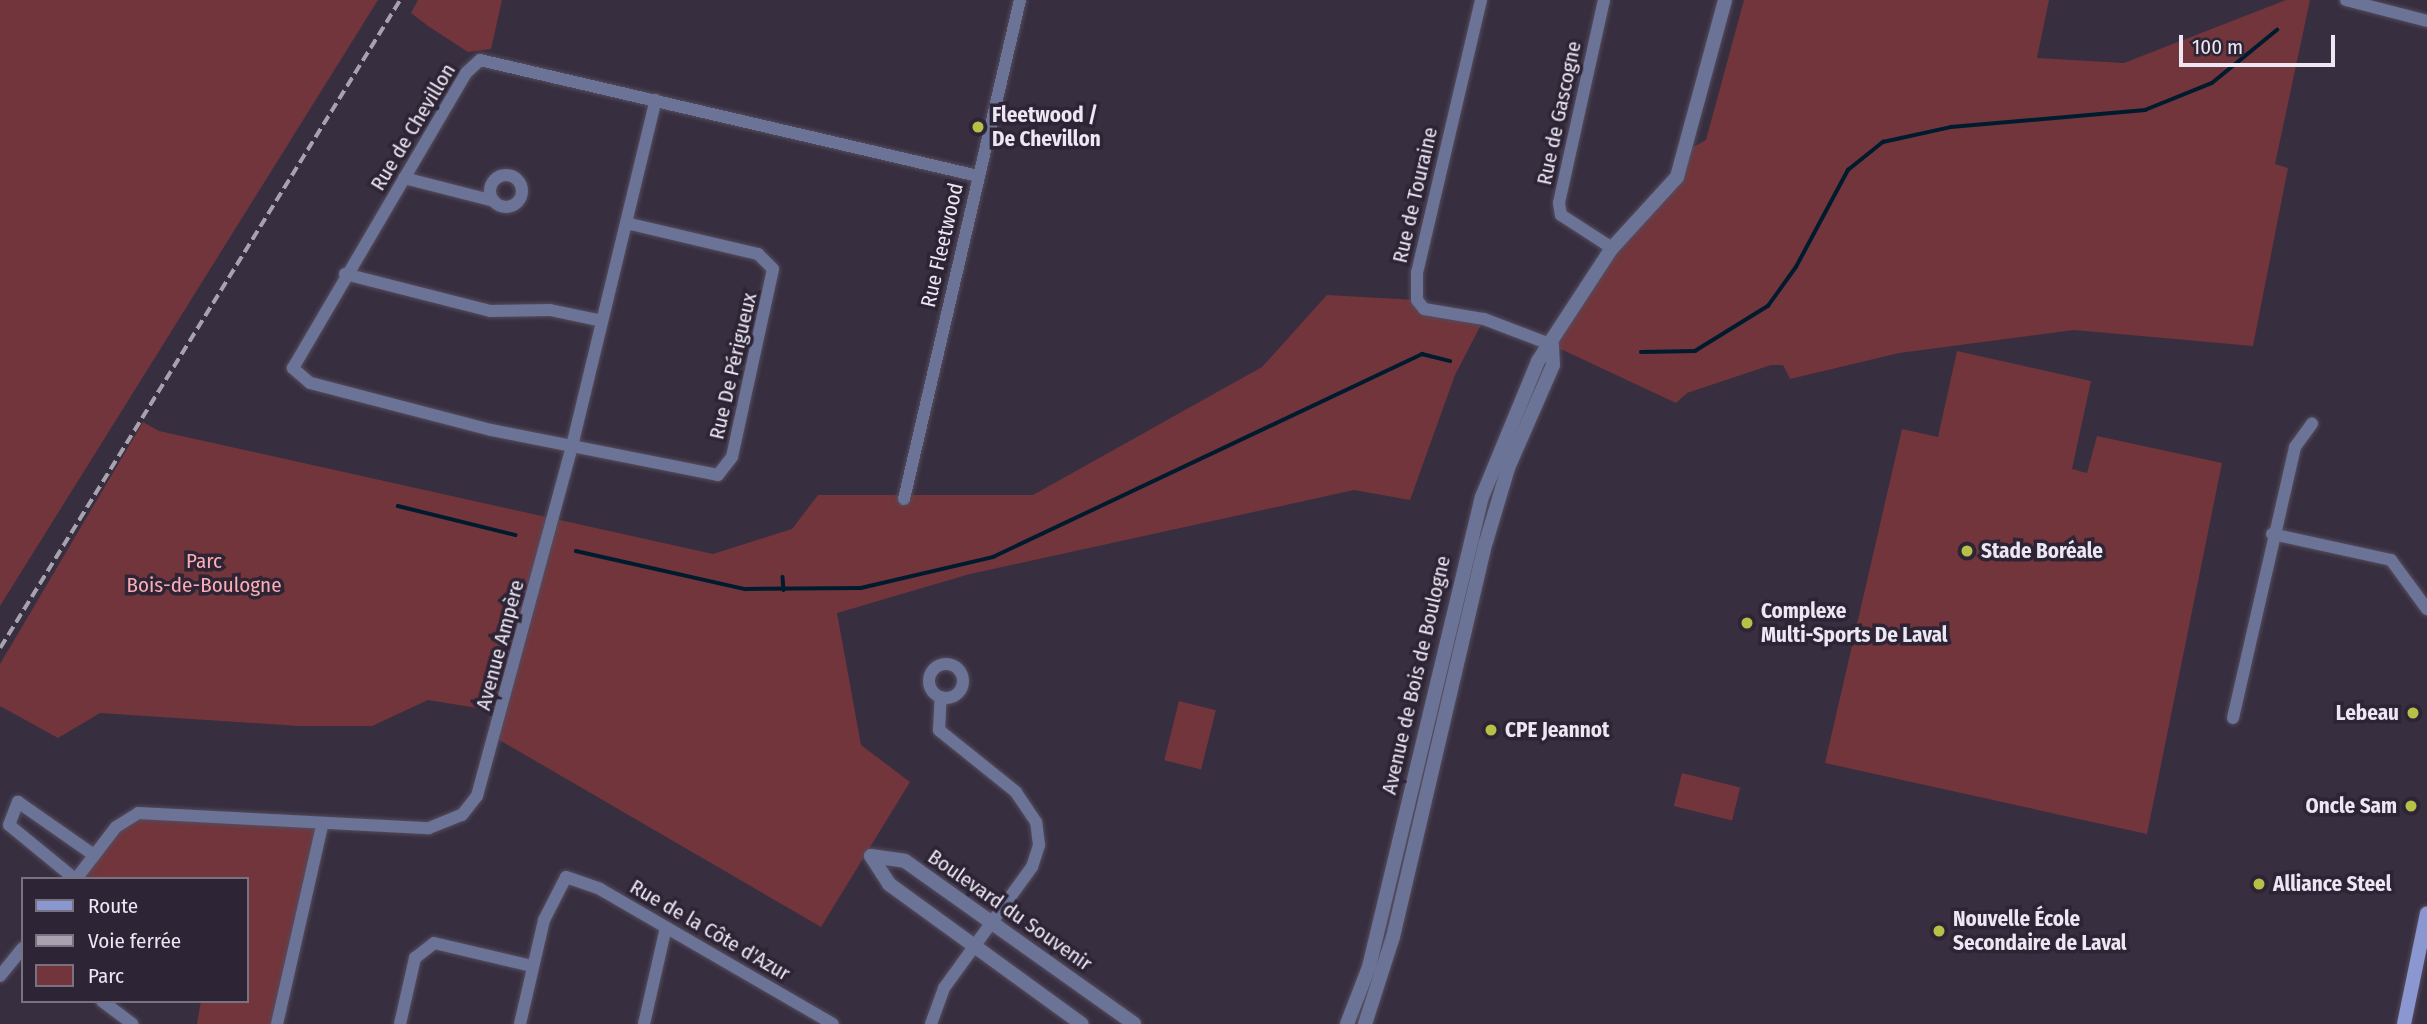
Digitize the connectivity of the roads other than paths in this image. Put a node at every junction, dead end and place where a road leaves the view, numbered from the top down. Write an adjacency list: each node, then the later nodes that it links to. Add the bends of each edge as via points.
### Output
1 (1020, 0): 8 (street, Rue Fleetwood)
2 (1481, 0): 15 (street, Rue de Touraine, via 1417,272 1417,300 1424,309 1484,319)
3 (1604, 0): 12 (street, Rue de Gascogne, via 1559,203 1561,215)
4 (1725, 0): 12 (street, Avenue de Bois de Boulogne, via 1677,177)
5 (2346, 0): 6 (street)
6 (2427, 21)
7 (656, 100): 8 (street, Rue de Chevillon); 9 (street, Rue de Chevillon, via 480,60 466,73); 11 (street, Avenue Ampère)
8 (978, 176): 18 (street, Rue Fleetwood)
9 (404, 178): 10 (street); 13 (street, Rue de Chevillon)
10 (494, 201)
11 (626, 223): 14 (street, Avenue Ampère); 17 (street, Rue De Périgueux, via 758,254 773,270 732,457 725,471 710,477)
12 (1612, 248): 15 (street, Avenue de Bois de Boulogne)
13 (345, 274): 14 (street, via 490,311 550,310); 17 (street, Rue de Chevillon, via 294,358 298,377)
14 (602, 321): 17 (street, Avenue Ampère)
15 (1552, 345): 47 (street, Avenue de Bois de Boulogne, via 1538,361 1482,497 1368,967); 48 (street, Avenue de Bois de Boulogne, via 1553,365 1508,468 1486,542 1393,937)
16 (2312, 424): 19 (street, via 2295,447)
17 (572, 446): 23 (street, Avenue Ampère, via 477,796 455,820 429,828)
18 (904, 499)
19 (2272, 534): 20 (street, via 2391,560); 22 (street)
20 (2427, 609)
21 (941, 697): 28 (street, via 936,720 945,739 1016,792 1035,822 1039,845 1032,867)
22 (2233, 718)
23 (322, 826): 24 (street, Avenue Ampère, via 138,813 126,817); 39 (street)
24 (94, 855): 25 (street, Avenue Ampère, via 18,802 9,825); 26 (street, Avenue Ampère)
25 (74, 877)
26 (78, 877)
27 (2427, 913): 49 (main road)
28 (990, 922): 30 (street); 30 (street, Boulevard du Souvenir, via 905,861 871,856 889,884); 46 (street, Boulevard du Souvenir)
29 (666, 927): 34 (street, Rue de la Côte d'Azur, via 581,878 566,877 544,920); 42 (street); 43 (street, Rue de la Côte d'Azur)
30 (974, 944): 37 (street, Boulevard du Souvenir); 44 (street, via 944,988)
31 (21, 950): 33 (street)
32 (0, 953): 33 (street)
33 (11, 961): 35 (street)
34 (532, 966): 40 (street, via 434,943 415,958); 41 (street)
35 (0, 976)
36 (105, 1003): 38 (street)
37 (1064, 1019): 45 (street, Boulevard du Souvenir)
38 (132, 1024)
39 (277, 1024)
40 (400, 1024)
41 (520, 1024)
42 (644, 1024)
43 (833, 1024)
44 (932, 1024)
45 (1082, 1024)
46 (1134, 1024)
47 (1347, 1024)
48 (1365, 1024)
49 (2404, 1024)

